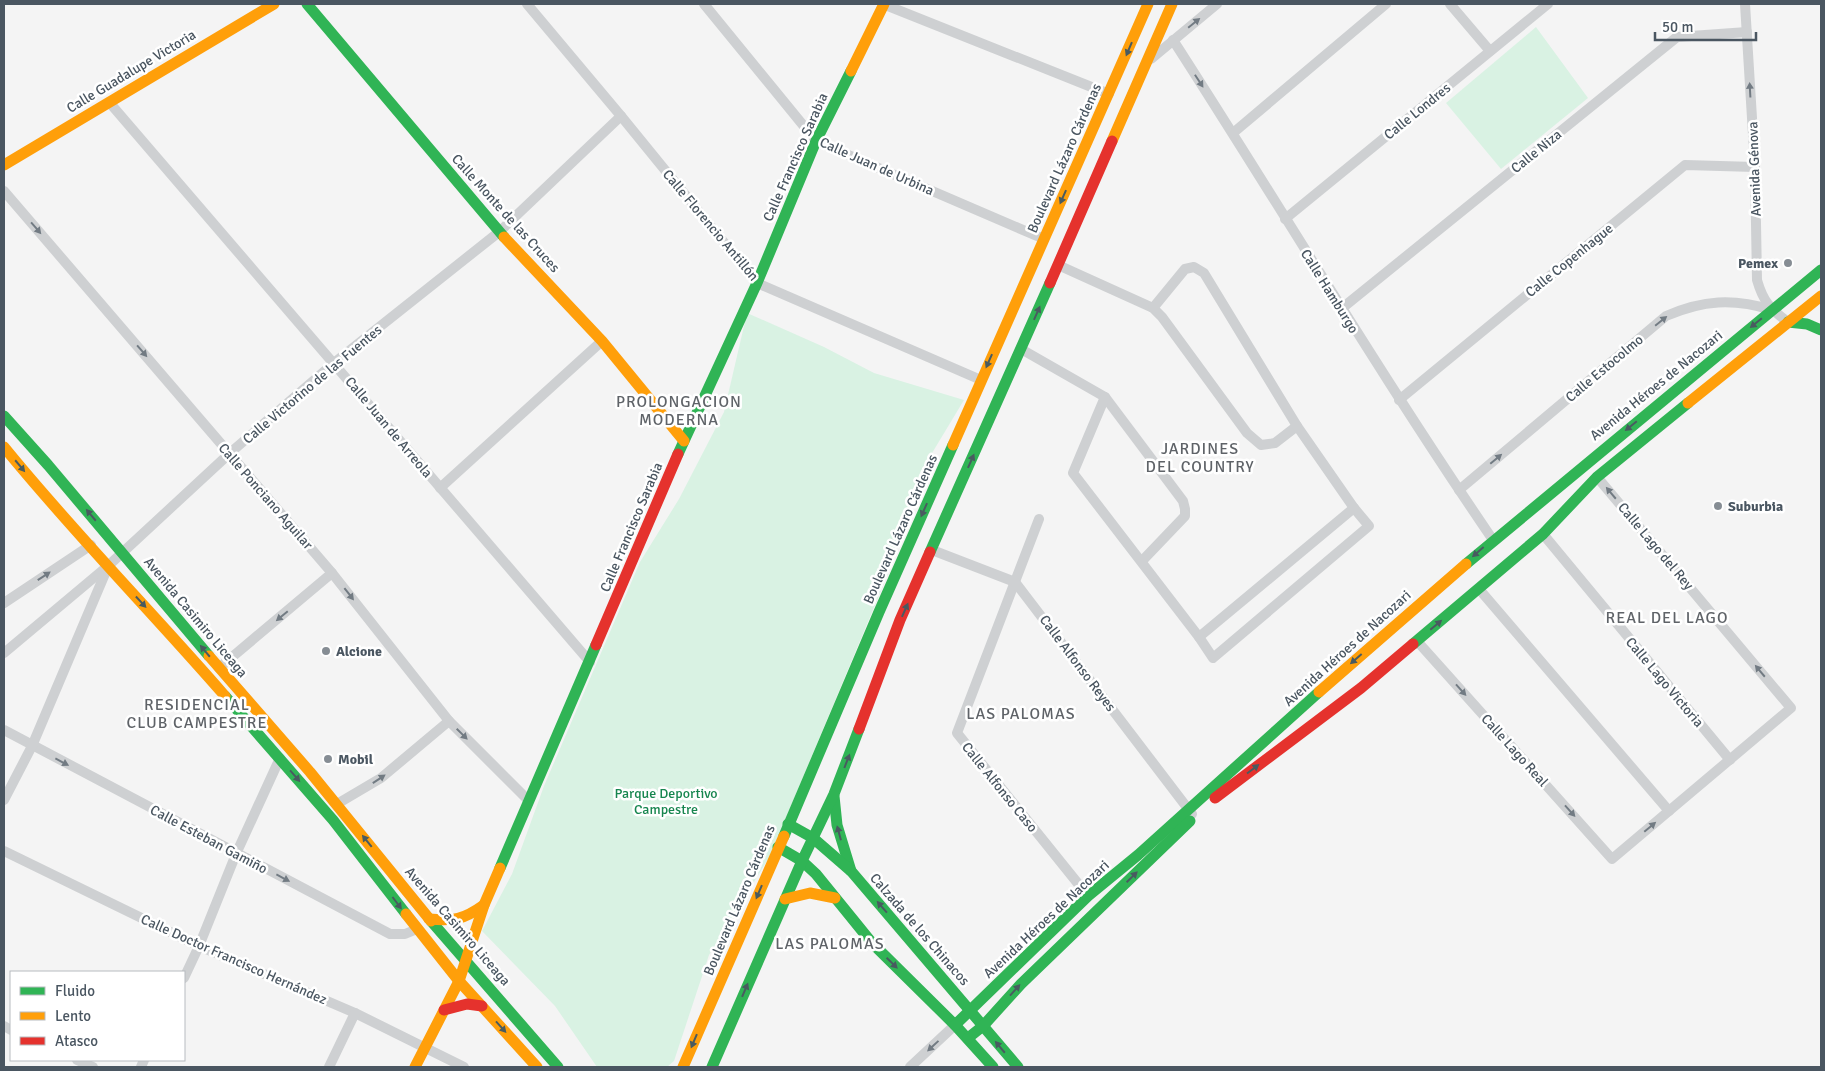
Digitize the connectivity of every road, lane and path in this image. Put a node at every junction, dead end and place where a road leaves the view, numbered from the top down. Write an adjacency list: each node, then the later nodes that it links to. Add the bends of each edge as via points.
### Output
1 (274, 4): 18 (main road, Calle Guadalupe Victoria)
2 (307, 4): 26 (main road, Calle Monte de las Cruces)
3 (527, 4): 19 (street, Calle Florencio Antillón)
4 (704, 4): 21 (street, Calle Juan de Urbina)
5 (884, 4): 17 (street); 21 (main road, Calle Francisco Sarabia)
6 (1148, 4): 17 (main road, Boulevard Lázaro Cárdenas, one-way to 17)
7 (1172, 4): 16 (main road)
8 (1217, 4): 14 (street, one-way to 8)
9 (1386, 4): 20 (street)
10 (1450, 4): 15 (street)
11 (1548, 4): 15 (street, Calle Londres)
12 (1745, 4): 13 (street, Avenida Génova)
13 (1747, 32): 23 (street, Avenida Génova, one-way to 13); 33 (street, Calle Niza, via 1677,37)
14 (1173, 40): 16 (street); 20 (street, Calle Hamburgo, one-way to 20)
15 (1490, 51): 25 (street, Calle Londres)
16 (1145, 65): 28 (main road)
17 (1109, 94): 27 (main road, Boulevard Lázaro Cárdenas, one-way to 27)
18 (109, 102): 22 (main road, Calle Guadalupe Victoria); 39 (street, Calle Juan de Arreola)
19 (621, 116): 26 (street, Calle Victorino de las Fuentes); 30 (street, Calle Florencio Antillón)
20 (1233, 133): 25 (street, Calle Hamburgo)
21 (816, 141): 27 (street, Calle Juan de Urbina); 30 (main road, Calle Francisco Sarabia)
22 (4, 165)
23 (1754, 167): 34 (street, Avenida Génova, via 1757,280); 42 (street, Calle Copenhague, via 1684,166)
24 (4, 191): 47 (street, Calle Ponciano Aguilar, one-way to 47)
25 (1285, 219): 33 (street, Calle Hamburgo)
26 (499, 232): 37 (main road, Calle Monte de las Cruces); 39 (street, Calle Victorino de las Fuentes)
27 (1044, 239): 40 (main road, Boulevard Lázaro Cárdenas, one-way to 40)
28 (1058, 265): 32 (street); 38 (main road, one-way to 28)
29 (1821, 270): 34 (main road, Avenida Héroes de Nacozari)
30 (757, 283): 40 (street, Calle Florencio Antillón); 45 (main road, Calle Francisco Sarabia)
31 (1821, 296): 35 (main road, Avenida Héroes de Nacozari)
32 (1154, 308): 44 (street, via 1247,433 1261,445 1275,443); 44 (street, via 1185,269 1194,268 1204,273)
33 (1341, 309): 42 (street, Calle Hamburgo)
34 (1772, 310): 35 (street, Avenida Génova); 50 (street, Calle Estocolmo, one-way to 34, via 1666,316 1686,307 1710,303 1740,302); 54 (main road, Avenida Héroes de Nacozari, one-way to 54)
35 (1788, 322): 36 (main road, via 1807,324); 48 (main road, Avenida Héroes de Nacozari)
36 (1821, 330)
37 (602, 341): 45 (main road, Calle Monte de las Cruces); 49 (street)
38 (1021, 349): 41 (street); 56 (main road, one-way to 38)
39 (334, 363): 47 (street, Calle Victorino de las Fuentes); 49 (street, Calle Juan de Arreola)
40 (981, 380): 80 (main road, Boulevard Lázaro Cárdenas, one-way to 80)
41 (1105, 397): 58 (street, via 1073,472); 58 (street, via 1186,509 1185,516)
42 (1399, 400): 50 (street, Calle Hamburgo)
43 (4, 416): 57 (main road, Avenida Casimiro Liceaga, one-way to 43)
44 (1297, 426): 51 (street)
45 (684, 441): 67 (main road, Calle Francisco Sarabia)
46 (4, 447): 55 (main road, Avenida Casimiro Liceaga, one-way to 55)
47 (230, 453): 57 (street, Calle Victorino de las Fuentes); 60 (street, Calle Ponciano Aguilar)
48 (1597, 477): 53 (main road, Avenida Héroes de Nacozari); 73 (street, Calle Lago del Rey, one-way to 48, via 1791,708)
49 (440, 488): 67 (street, Calle Juan de Arreola)
50 (1459, 490): 54 (street, Calle Hamburgo)
51 (1354, 508): 64 (street); 64 (street, via 1369,526 1213,658)
52 (1039, 519): 61 (street)
53 (1543, 534): 62 (main road, Avenida Héroes de Nacozari); 73 (street, Calle Lago Victoria)
54 (1492, 540): 79 (main road, Avenida Héroes de Nacozari, one-way to 79)
55 (91, 545): 59 (main road, Avenida Casimiro Liceaga); 63 (street, one-way to 55)
56 (932, 550): 61 (street); 74 (main road, one-way to 56, via 900,620)
57 (122, 553): 59 (street, Calle Victorino de las Fuentes); 68 (main road, Avenida Casimiro Liceaga, one-way to 57)
58 (1142, 561): 64 (street)
59 (109, 566): 66 (street, Calle Victorino de las Fuentes); 71 (street); 72 (main road, Avenida Casimiro Liceaga, one-way to 72)
60 (332, 573): 68 (street, one-way to 68); 69 (street, Calle Ponciano Aguilar, one-way to 69)
61 (1016, 582): 79 (street, Calle Alfonso Reyes); 87 (street, Calle Alfonso Caso, via 957,733)
62 (1479, 589): 65 (main road, Avenida Héroes de Nacozari, one-way to 62); 78 (street)
63 (4, 603)
64 (1199, 636)
65 (1417, 641): 78 (street, Calle Lago Real, one-way to 78, via 1612,859); 79 (main road, Avenida Héroes de Nacozari, one-way to 65, via 1361,688)
66 (4, 653)
67 (590, 662): 76 (main road, Calle Francisco Sarabia)
68 (219, 668): 77 (main road, Avenida Casimiro Liceaga)
69 (449, 722): 76 (street, Calle Ponciano Aguilar, one-way to 76); 77 (street, one-way to 69, via 381,778)
70 (4, 730): 71 (street, Calle Esteban Gamiño)
71 (32, 746): 75 (street); 84 (street, Calle Esteban Gamiño, one-way to 84)
72 (280, 758): 84 (street); 92 (main road, Avenida Casimiro Liceaga, one-way to 92, via 333,820)
73 (1730, 760): 78 (street)
74 (834, 794): 81 (main road); 86 (main road, one-way to 74, via 836,821)
75 (4, 800)
76 (528, 800): 90 (main road, Calle Francisco Sarabia)
77 (337, 804): 91 (main road, Avenida Casimiro Liceaga, one-way to 77)
78 (1669, 811)
79 (1191, 813): 87 (main road, Avenida Héroes de Nacozari); 102 (main road, Avenida Héroes de Nacozari, one-way to 79, via 1020,984)
80 (788, 824): 81 (main road, Calzada de los Chinacos); 82 (main road, Boulevard Lázaro Cárdenas)
81 (813, 838): 85 (main road); 86 (main road, Calzada de los Chinacos)
82 (778, 847): 85 (main road); 112 (main road, Boulevard Lázaro Cárdenas, one-way to 112)
83 (4, 851): 93 (street, Calle Doctor Francisco Hernández)
84 (236, 854): 92 (street, Calle Esteban Gamiño, one-way to 92, via 390,934 404,934); 93 (street)
85 (802, 861): 88 (main road); 89 (main road)
86 (852, 872): 99 (main road, Calzada de los Chinacos, one-way to 86)
87 (1088, 896): 99 (main road, Avenida Héroes de Nacozari)
88 (835, 898): 89 (main road, via 814,892); 101 (main road, one-way to 101, via 872,943)
89 (785, 899): 113 (main road, one-way to 89)
90 (484, 905): 91 (main road, via 459,921); 94 (main road, Calle Francisco Sarabia)
91 (429, 919): 94 (main road, Avenida Casimiro Liceaga)
92 (417, 929): 96 (main road, Avenida Casimiro Liceaga)
93 (199, 946): 95 (street); 100 (street, Calle Doctor Francisco Hernández)
94 (466, 959): 96 (main road, Calle Francisco Sarabia); 111 (main road, Avenida Casimiro Liceaga)
95 (185, 976)
96 (458, 981): 97 (main road, Avenida Casimiro Liceaga); 98 (main road, Calle Francisco Sarabia)
97 (482, 1006): 98 (main road, via 467,1004); 110 (main road, Avenida Casimiro Liceaga, one-way to 110)
98 (444, 1010): 104 (main road, Calle Francisco Sarabia)
99 (971, 1011): 101 (main road, Avenida Héroes de Nacozari); 102 (main road, Calzada de los Chinacos)
100 (356, 1012): 104 (street, Calle Doctor Francisco Hernández); 107 (street)
101 (955, 1024): 103 (main road); 114 (street, Avenida Héroes de Nacozari, one-way to 114)
102 (983, 1026): 103 (main road, Avenida Héroes de Nacozari); 116 (main road, Calzada de los Chinacos, one-way to 102)
103 (968, 1038): 115 (main road)
104 (424, 1047): 108 (main road, Calle Francisco Sarabia); 109 (street, Calle Doctor Francisco Hernández)
105 (78, 1061): 106 (street)
106 (93, 1067)
107 (329, 1067)
108 (415, 1067)
109 (464, 1067)
110 (537, 1067)
111 (558, 1067)
112 (683, 1067)
113 (712, 1067)
114 (910, 1067)
115 (993, 1067)
116 (1018, 1067)

